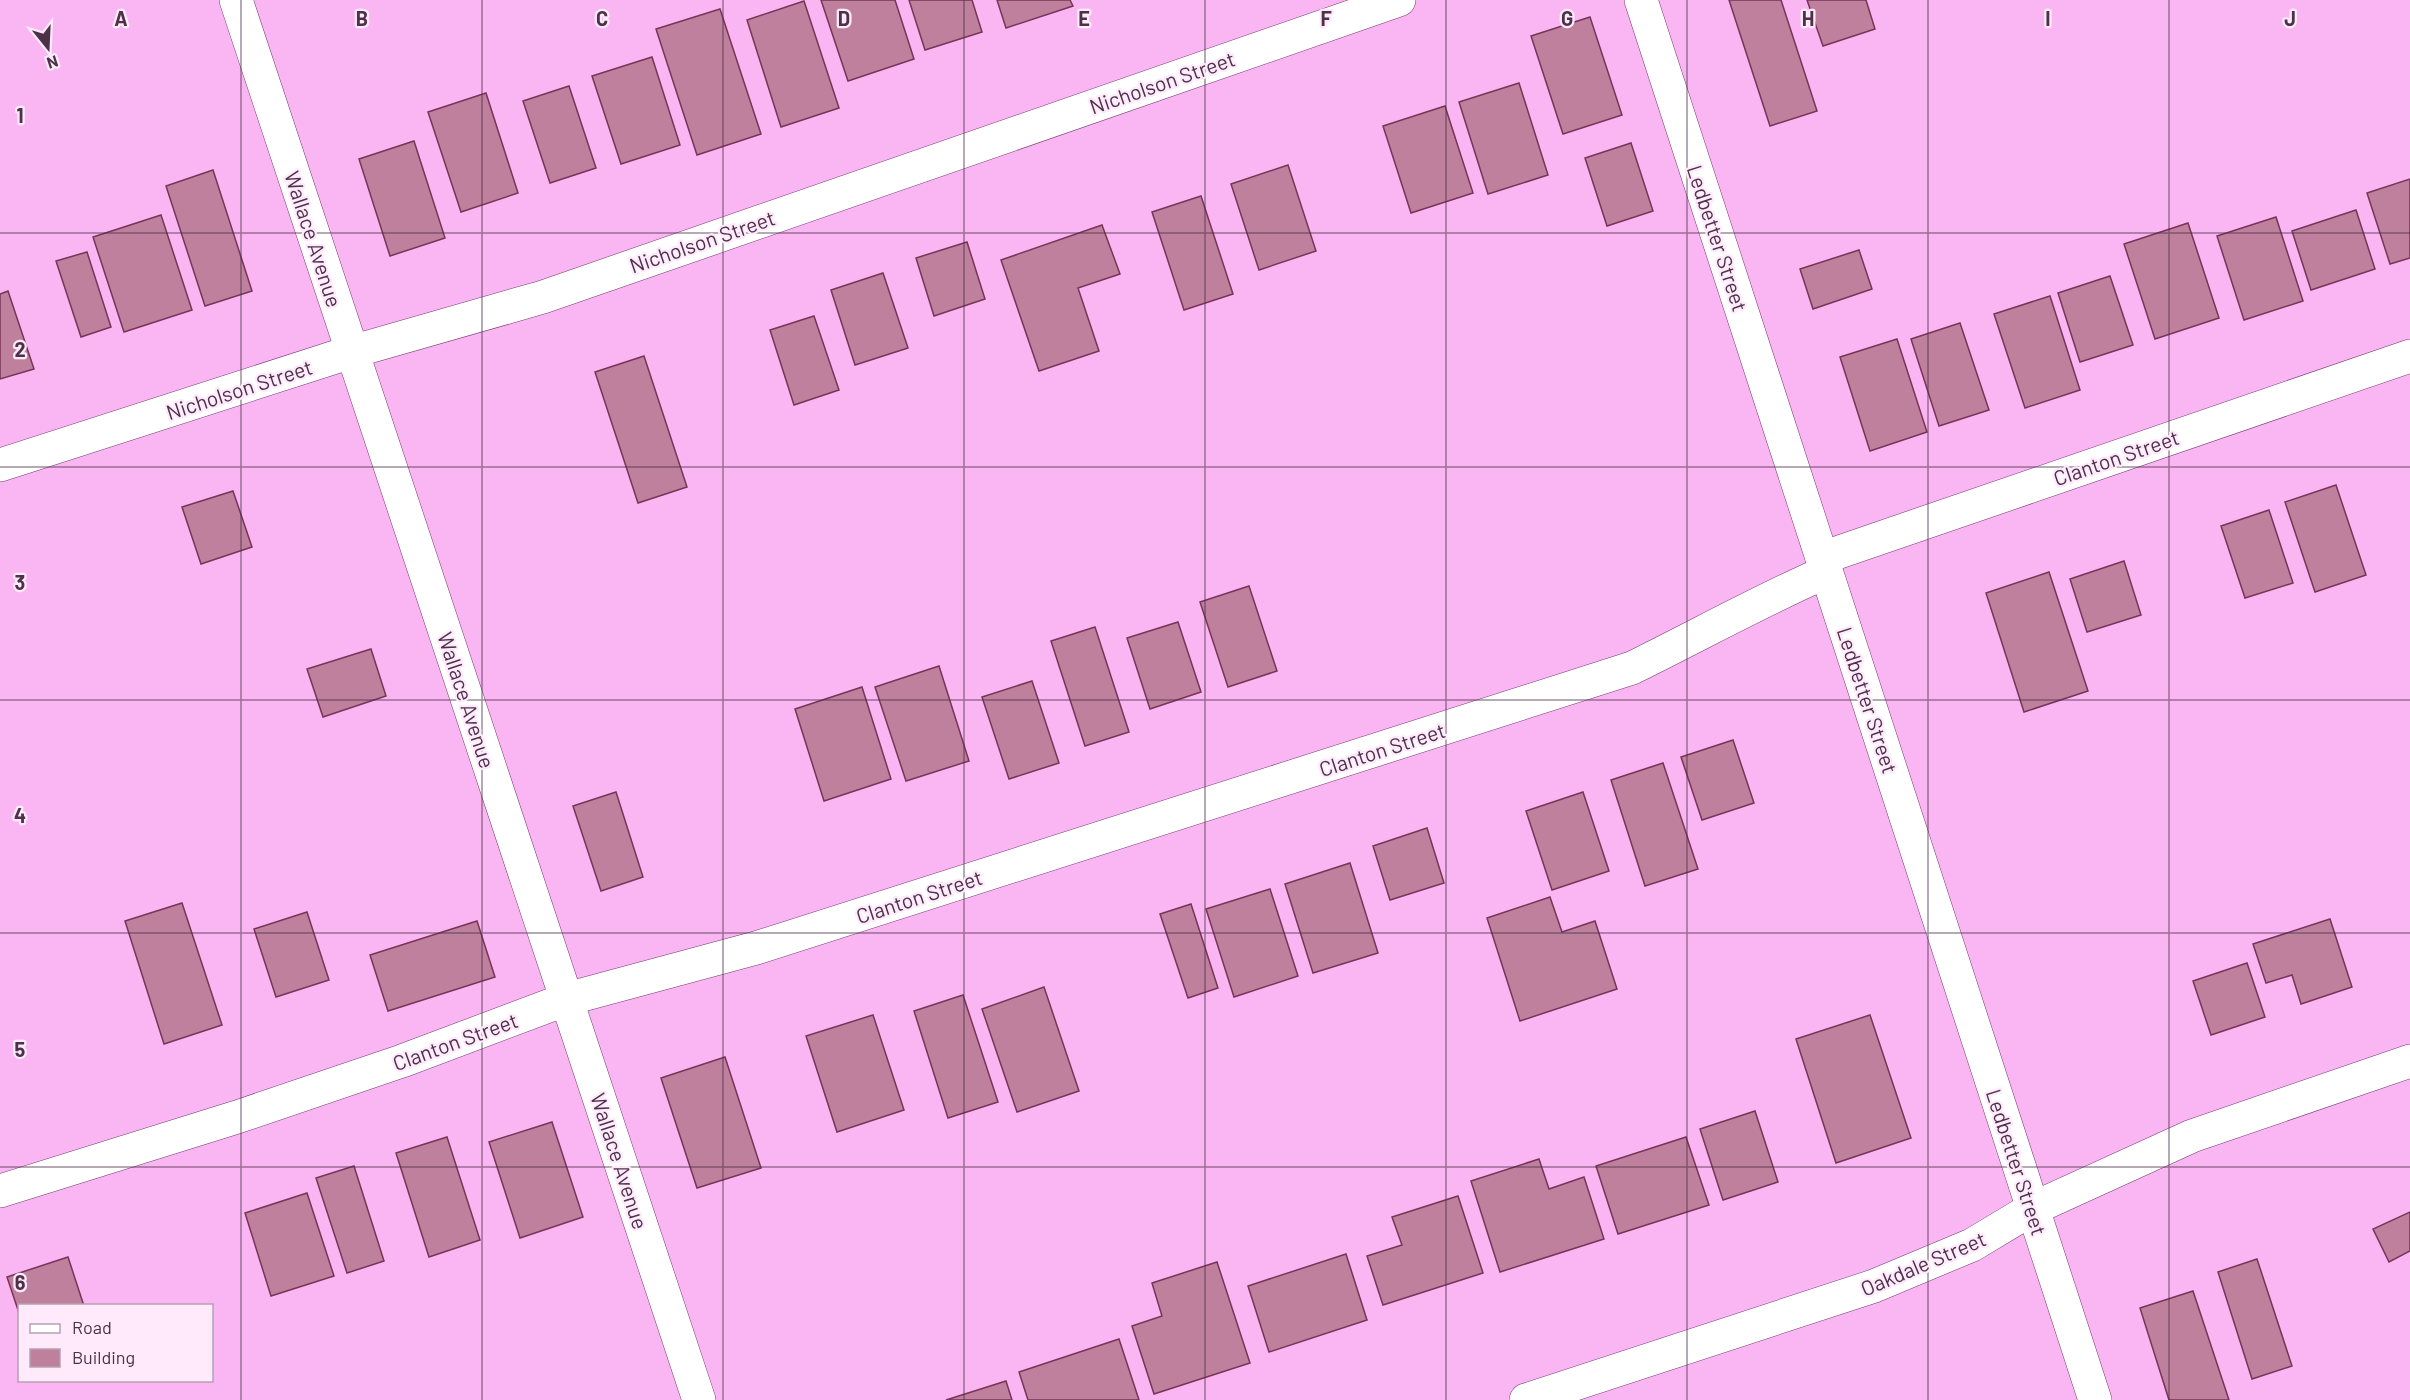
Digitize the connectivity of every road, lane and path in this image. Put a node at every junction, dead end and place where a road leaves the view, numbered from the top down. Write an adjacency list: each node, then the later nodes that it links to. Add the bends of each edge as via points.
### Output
1 (236, 0): 4 (street, Wallace Avenue)
2 (1399, 0): 4 (street, Nicholson Street, via 543,297)
3 (1641, 0): 7 (street, Ledbetter Street)
4 (351, 352): 6 (street, Nicholson Street); 8 (street, Wallace Avenue)
5 (2410, 356): 7 (street, Clanton Street)
6 (0, 465)
7 (1824, 565): 8 (street, Clanton Street, via 1632,668 756,948); 11 (street, Ledbetter Street)
8 (567, 999): 10 (street, Clanton Street, via 303,1095); 12 (street, Wallace Avenue)
9 (2410, 1061): 11 (street, Oakdale Street, via 2192,1136)
10 (0, 1191)
11 (2032, 1209): 13 (street, Oakdale Street, via 1971,1245 1874,1286); 14 (street, Ledbetter Street)
12 (699, 1400)
13 (1526, 1400)
14 (2095, 1400)

